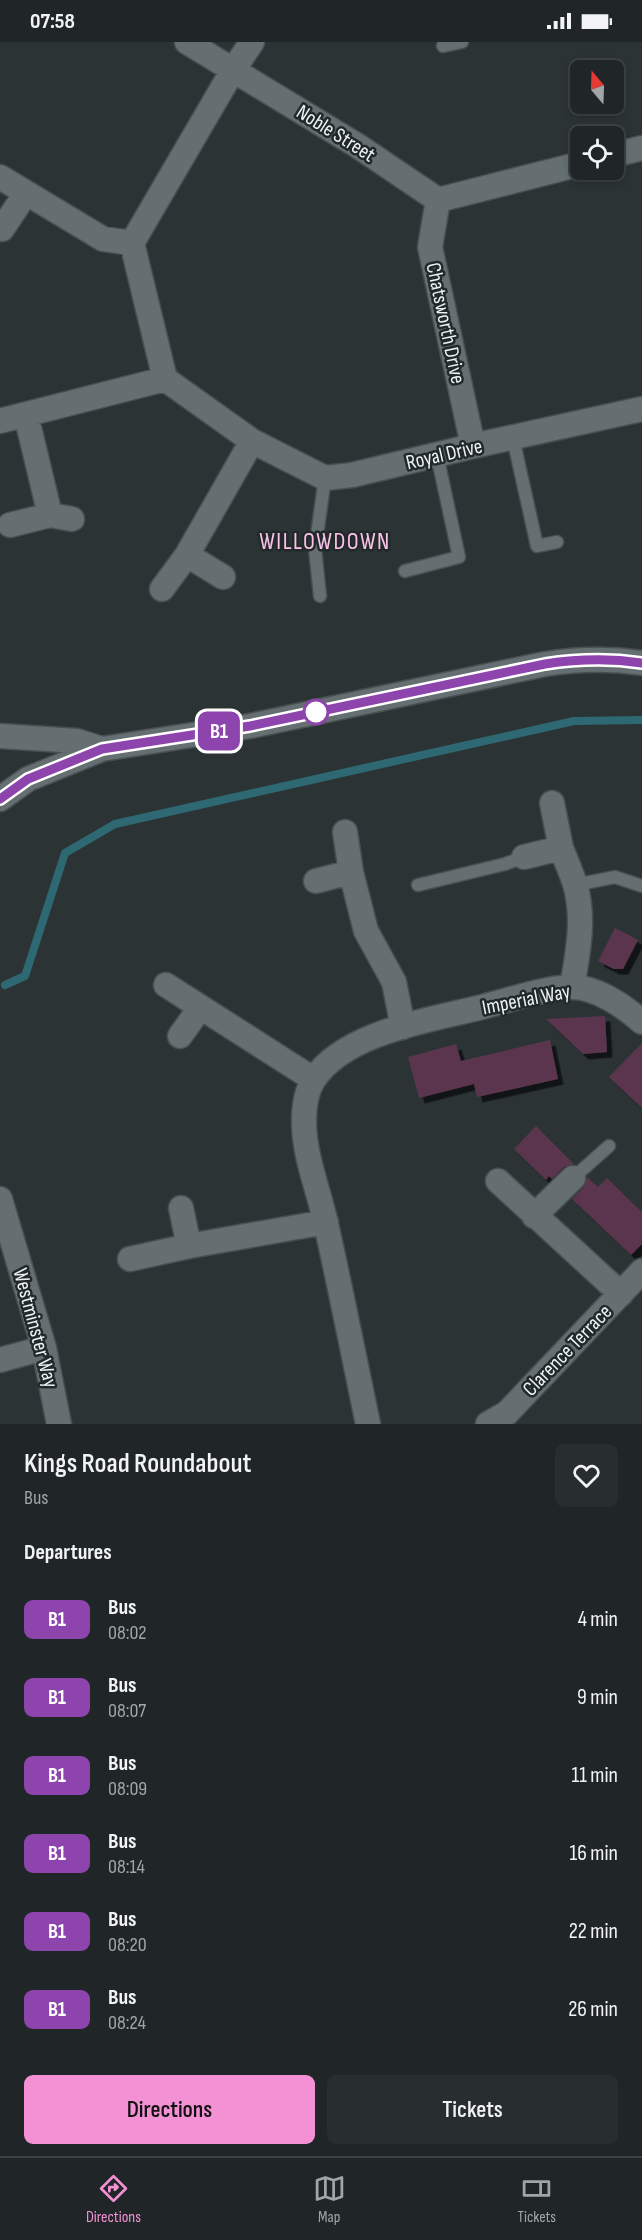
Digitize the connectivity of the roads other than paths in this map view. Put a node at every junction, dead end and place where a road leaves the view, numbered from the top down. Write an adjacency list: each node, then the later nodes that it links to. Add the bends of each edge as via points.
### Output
1 (187, 42): 5 (street, Noble Street)
2 (252, 42): 5 (street)
3 (462, 42): 4 (lane)
4 (443, 46)
5 (233, 70): 11 (street, Noble Street); 13 (street)
6 (642, 148): 7 (street)
7 (624, 152)
8 (570, 167): 11 (street)
9 (0, 177): 10 (street)
10 (26, 193): 12 (street); 13 (street, via 104,239)
11 (438, 200): 20 (street, Chatsworth Drive, via 430,247)
12 (2, 229)
13 (132, 243): 14 (street)
14 (165, 379): 16 (street); 19 (street)
15 (642, 409): 18 (street, Royal Drive)
16 (26, 415): 17 (street); 23 (street, via 61,517)
17 (0, 421)
18 (513, 438): 20 (street, Royal Drive); 24 (lane, via 537,546)
19 (252, 441): 22 (street); 25 (street)
20 (473, 446): 21 (street, Royal Drive)
21 (437, 455): 22 (street, Royal Drive); 26 (lane, via 459,557)
22 (325, 478): 29 (lane, via 315,549)
23 (10, 525)
24 (557, 542)
25 (187, 555): 27 (street); 28 (street)
26 (405, 571)
27 (223, 577)
28 (162, 589)
29 (320, 596)
30 (642, 663): 32 (street, via 611,658 545,664 250,726)
31 (0, 736): 32 (street, via 77,741)
32 (102, 749): 33 (street, via 28,779)
33 (0, 799)
34 (552, 803): 36 (street)
35 (345, 832): 38 (street)
36 (561, 848): 37 (street); 41 (street)
37 (524, 857): 40 (lane)
38 (351, 872): 39 (street); 47 (street, via 366,931 394,982)
39 (316, 881)
40 (418, 885)
41 (576, 885): 42 (lane, via 615,877); 44 (street, via 580,945)
42 (642, 886)
43 (166, 985): 45 (street)
44 (572, 987): 46 (street, Imperial Way, via 599,993); 47 (street, Imperial Way)
45 (201, 1008): 48 (street); 49 (street)
46 (642, 1022)
47 (403, 1027): 49 (street, Imperial Way, via 355,1044 332,1059)
48 (180, 1036)
49 (313, 1079): 56 (street, Imperial Way, via 304,1123)
50 (609, 1146): 51 (lane)
51 (573, 1178): 55 (street)
52 (498, 1181): 55 (street)
53 (0, 1198): 61 (street, Westminster Way)
54 (181, 1208): 57 (street)
55 (534, 1216): 60 (street)
56 (326, 1222): 57 (street); 64 (street, Imperial Way)
57 (189, 1246): 58 (street)
58 (130, 1259)
59 (642, 1271): 60 (street, Clarence Terrace)
60 (621, 1294): 65 (street, Clarence Terrace, via 507,1413)
61 (44, 1348): 62 (street); 63 (street, Westminster Way)
62 (0, 1360)
63 (59, 1424)
64 (368, 1424)
65 (489, 1424)

